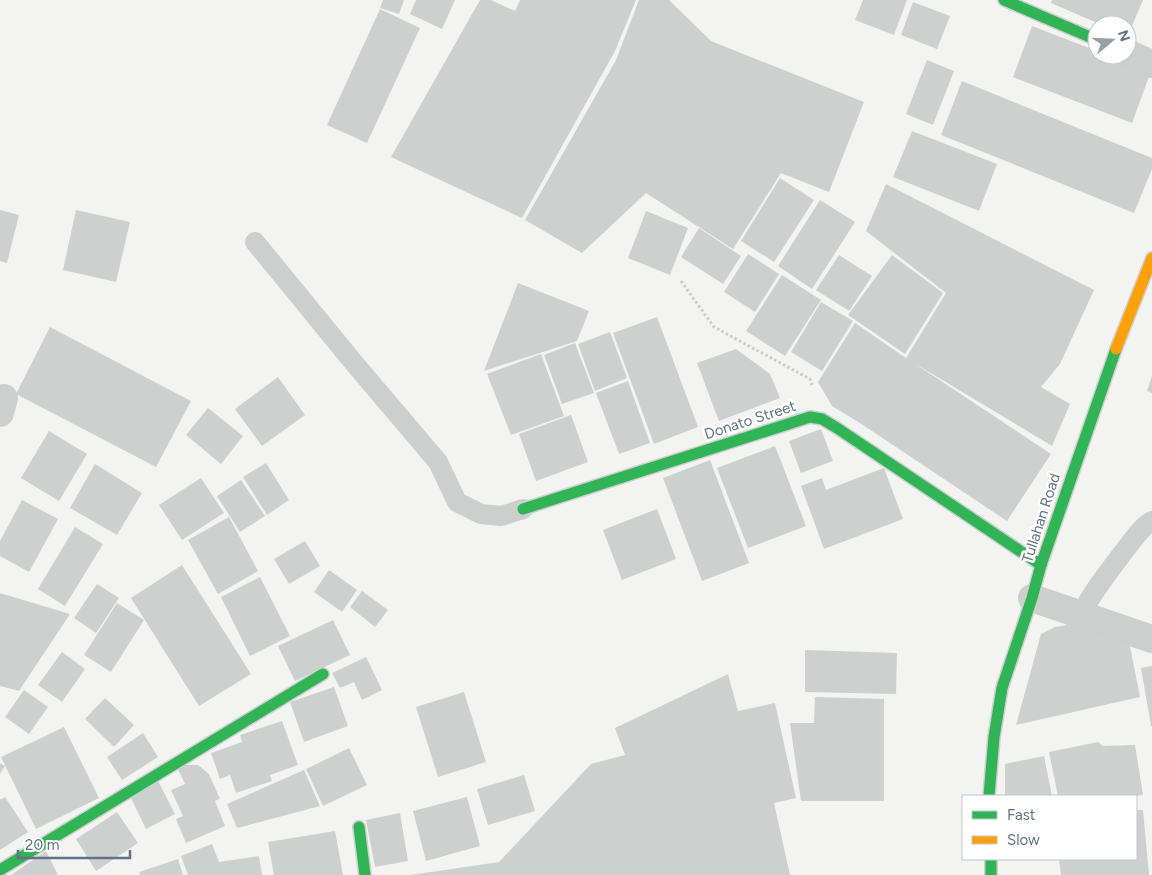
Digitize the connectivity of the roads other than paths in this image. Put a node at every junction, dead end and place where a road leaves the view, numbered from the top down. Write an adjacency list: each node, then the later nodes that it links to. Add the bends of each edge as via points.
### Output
1 (1004, 0): 2 (street)
2 (1087, 36)
3 (1137, 57): 4 (street)
4 (1152, 64)
5 (255, 242): 7 (lane, via 438,462 457,502 481,514 502,516)
6 (1152, 258): 9 (street, Tullahan Road, via 1106,373)
7 (523, 509): 9 (street, Donato Street, via 810,417 822,419)
8 (1152, 521): 11 (lane, via 1135,537 1094,590)
9 (1041, 565): 10 (street, Tullahan Road)
10 (1032, 598): 11 (street); 14 (street, Tullahan Road, via 1002,688)
11 (1081, 614): 12 (street)
12 (1152, 639)
13 (323, 674): 17 (street)
14 (989, 795)
15 (359, 827): 18 (street)
16 (991, 860): 19 (street)
17 (0, 870)
18 (365, 875)
19 (991, 875)

